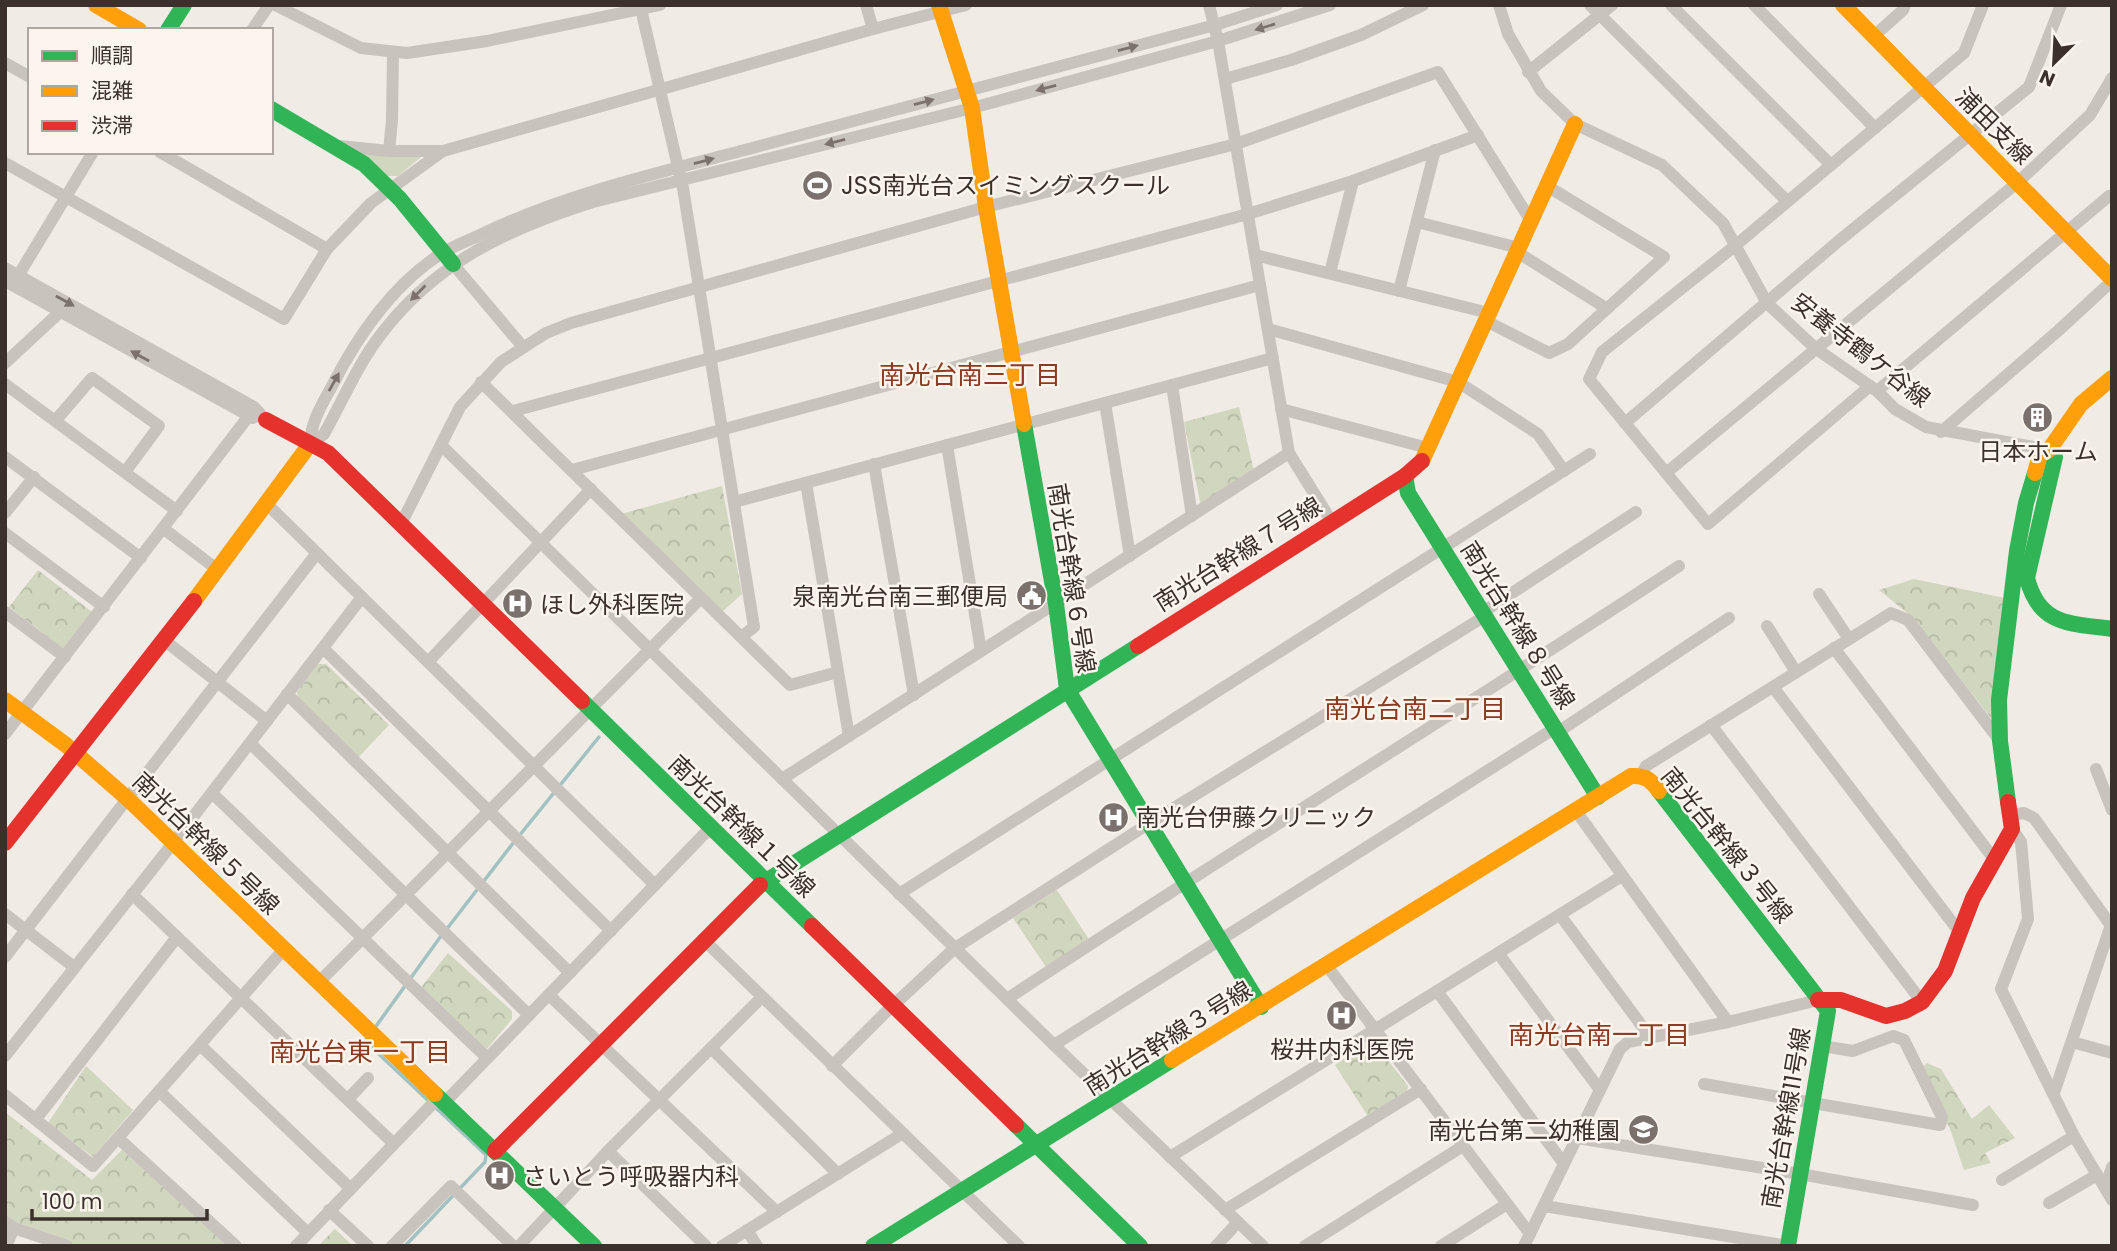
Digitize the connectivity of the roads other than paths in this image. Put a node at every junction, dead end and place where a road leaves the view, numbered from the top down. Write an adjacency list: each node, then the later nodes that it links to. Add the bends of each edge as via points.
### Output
1 (96, 5): 25 (street)
2 (184, 5): 26 (street)
3 (269, 5): 27 (street)
4 (275, 5): 31 (street, via 361,48)
5 (660, 5): 21 (street)
6 (866, 5): 28 (street)
7 (966, 5): 22 (street)
8 (1209, 5): 24 (street)
9 (1278, 5): 24 (street)
10 (1330, 5): 30 (street, one-way to 30)
11 (1423, 5): 36 (street, via 1361,35)
12 (1499, 5): 33 (street, 安養寺鶴ケ谷線)
13 (1590, 5): 23 (street)
14 (1612, 5): 23 (street)
15 (1671, 5): 54 (street)
16 (1754, 5): 43 (street)
17 (1843, 5): 29 (street, 浦田支線)
18 (1905, 5): 29 (street)
19 (1983, 5): 38 (street, via 1964,53)
20 (2062, 5): 45 (street, via 2029,87)
21 (641, 8): 31 (street, via 486,41); 37 (street)
22 (940, 9): 28 (street); 39 (street, 南光台幹線６号線)
23 (1600, 15): 33 (street); 62 (street)
24 (1215, 25): 30 (street); 39 (street, one-way to 24)
25 (136, 28)
26 (169, 28)
27 (252, 28)
28 (873, 29): 37 (street)
29 (1874, 36): 38 (street, 浦田支線)
30 (1218, 41): 36 (street); 40 (street, one-way to 40)
31 (393, 52): 50 (street)
32 (5, 63): 34 (street)
33 (1528, 72): 42 (street, 安養寺鶴ケ谷線)
34 (28, 76)
35 (2112, 78): 57 (street, via 2090,115)
36 (1225, 79): 46 (street)
37 (660, 88): 48 (street); 55 (street)
38 (1924, 88): 43 (street); 45 (street, 浦田支線)
39 (967, 91): 40 (street, 南光台幹線６号線); 55 (street, one-way to 39)
40 (972, 108): 55 (street, one-way to 55); 63 (street, 南光台幹線６号線)
41 (273, 110): 47 (street)
42 (1575, 124): 58 (street, 南光台幹線７号線); 68 (street, 安養寺鶴ケ谷線, via 1662,165 1723,223)
43 (1875, 128): 54 (street)
44 (1478, 135): 46 (street, via 1438,72); 49 (street); 65 (street)
45 (1972, 135): 57 (street, 浦田支線); 81 (street)
46 (1236, 144): 63 (street); 64 (street)
47 (336, 146): 50 (street); 59 (street)
48 (443, 150): 50 (street); 59 (street)
49 (1435, 150): 56 (street); 66 (street)
50 (389, 151)
51 (92, 154): 60 (street)
52 (163, 154): 69 (street)
53 (5, 163): 60 (street)
54 (1831, 165): 62 (street)
55 (679, 174): 72 (street, via 542,218); 79 (street)
56 (1353, 181): 64 (street); 74 (street)
57 (2018, 182): 67 (street, 浦田支線); 87 (street)
58 (1547, 186): 65 (street, 南光台幹線７号線); 82 (street, via 1664,257)
59 (390, 190): 69 (street, via 372,202); 72 (street)
60 (66, 197): 69 (street, via 284,319); 76 (street)
61 (2109, 197): 67 (street)
62 (1787, 201): 68 (street)
63 (986, 207): 77 (street, 南光台幹線６号線); 79 (street)
64 (1248, 214): 71 (street); 77 (street)
65 (1531, 221): 70 (street, 南光台幹線７号線)
66 (1417, 222): 70 (street); 80 (street)
67 (2067, 233): 75 (street, 浦田支線); 97 (street)
68 (1736, 245): 81 (street, 安養寺鶴ケ谷線); 104 (street, via 1602,352 1589,379)
69 (327, 249)
70 (1518, 250): 82 (street); 84 (street, 南光台幹線７号線)
71 (1255, 255): 74 (street); 78 (street)
72 (448, 259): 86 (street); 108 (street, via 396,316 324,434)
73 (5, 268): 76 (street)
74 (1330, 274): 80 (street)
75 (2112, 280): 107 (street)
76 (12, 281): 83 (street); 103 (street, one-way to 103, via 254,407)
77 (999, 281): 88 (street, 南光台幹線６号線); 89 (street)
78 (1260, 285): 85 (street); 88 (street)
79 (698, 287): 86 (street, via 571,323); 89 (street)
80 (1399, 290): 84 (street)
81 (1767, 303): 87 (street, 安養寺鶴ケ谷線); 104 (street)
82 (1606, 308): 84 (street, via 1568,344 1549,353)
83 (60, 312): 91 (street); 101 (street, one-way to 83)
84 (1488, 317): 94 (street, 南光台幹線７号線)
85 (1268, 329): 90 (street); 94 (street)
86 (523, 347): 93 (street)
87 (1815, 348): 97 (street, 安養寺鶴ケ谷線); 120 (street)
88 (1011, 352): 105 (street, 南光台幹線６号線); 106 (street)
89 (710, 358): 100 (street); 106 (street)
90 (1273, 358): 96 (street); 99 (street)
91 (5, 363)
92 (2112, 378): 112 (street, via 2081,404)
93 (481, 382): 100 (street); 109 (street, via 460,407)
94 (1458, 382): 111 (street, 南光台幹線７号線); 118 (street, via 1538,434)
95 (5, 384): 102 (street)
96 (1172, 384): 98 (street); 130 (street)
97 (1874, 388): 107 (street, 安養寺鶴ケ谷線, via 1895,409); 120 (street, via 1708,524)
98 (1105, 402): 105 (street); 138 (street)
99 (1281, 409): 111 (street); 113 (street)
100 (513, 411): 117 (street)
101 (248, 416): 103 (street); 127 (street)
102 (56, 420): 119 (street); 119 (street, via 92,377 159,426)
103 (265, 420): 108 (street, 南光台幹線１号線)
104 (1625, 423): 120 (street)
105 (1024, 425): 110 (street); 146 (street, 南光台幹線６号線)
106 (722, 429): 117 (street); 125 (street)
107 (1941, 432): 112 (street, 安養寺鶴ケ谷線)
108 (310, 444): 126 (street); 132 (street, 南光台幹線１号線, via 328,453)
109 (441, 445): 132 (street); 135 (street)
110 (947, 445): 116 (street); 159 (street)
111 (1428, 448): 121 (street, 南光台幹線７号線, via 1421,463)
112 (2049, 450): 152 (street, via 2055,457 2027,578 2029,592 2034,604 2058,620); 178 (street, via 2040,455 2017,551 1999,700)
113 (1289, 453): 130 (street); 131 (street)
114 (1590, 454): 118 (street)
115 (5, 457): 122 (street)
116 (874, 464): 123 (street); 169 (street)
117 (572, 470): 124 (street)
118 (1564, 471): 136 (street)
119 (125, 472): 127 (street)
120 (1666, 472)
121 (1405, 476): 131 (street, 南光台幹線７号線); 136 (street, 南光台幹線８号線, via 1408,493)
122 (34, 477): 129 (street); 139 (street)
123 (806, 483): 125 (street); 164 (street)
124 (591, 489): 135 (street); 144 (street)
125 (734, 502): 153 (street, via 754,627)
126 (267, 504): 137 (street); 141 (street)
127 (177, 511): 133 (street)
128 (1636, 512): 149 (street)
129 (5, 513)
130 (1192, 516): 138 (street)
131 (1332, 522): 167 (street, 南光台幹線７号線)
132 (401, 524): 145 (street, 南光台幹線１号線)
133 (164, 529): 139 (street); 141 (street)
134 (5, 533): 147 (street)
135 (541, 542): 145 (street); 158 (street)
136 (1443, 549): 149 (street, 南光台幹線８号線); 181 (street)
137 (317, 553): 143 (street); 165 (street)
138 (1130, 556): 146 (street)
139 (141, 558): 147 (street)
140 (1679, 566): 162 (street)
141 (218, 570): 155 (street)
142 (1818, 594): 154 (street)
143 (362, 597): 156 (street); 161 (street)
144 (701, 598): 153 (street); 158 (street)
145 (483, 604): 161 (street); 171 (street, 南光台幹線１号線)
146 (1056, 604): 159 (street); 167 (street, 南光台幹線６号線)
147 (104, 607): 160 (street)
148 (5, 612): 160 (street)
149 (1484, 614): 162 (street, 南光台幹線８号線); 193 (street)
150 (1729, 618): 175 (street)
151 (1767, 626): 163 (street)
152 (2112, 629)
153 (741, 637): 164 (street, via 790,685)
154 (1849, 639): 157 (street); 178 (street, via 1891,613 1908,620)
155 (164, 640): 165 (street); 180 (street)
156 (323, 648): 168 (street); 190 (street)
157 (1834, 648): 163 (street); 199 (street)
158 (650, 649): 171 (street); 185 (street)
159 (981, 651): 169 (street)
160 (65, 657): 172 (street)
161 (428, 662): 182 (street)
162 (1520, 671): 175 (street, 南光台幹線８号線); 202 (street)
163 (1796, 672): 166 (street)
164 (838, 673): 177 (street)
165 (218, 682): 173 (street); 188 (street)
166 (1773, 687): 174 (street); 212 (street)
167 (1067, 690): 181 (street, 南光台幹線６号線); 195 (street, 南光台幹線７号線)
168 (287, 694): 173 (street); 198 (street)
169 (914, 695): 177 (street)
170 (5, 700): 172 (street, 南光台幹線５号線)
171 (590, 709): 182 (street); 194 (street, 南光台幹線１号線)
172 (22, 713): 176 (street); 180 (street, 南光台幹線５号線)
173 (267, 721): 179 (street)
174 (1711, 725): 184 (street, via 1646,766); 231 (street)
175 (1557, 730): 187 (street, 南光台幹線８号線); 216 (street)
176 (5, 734)
177 (849, 736): 185 (street)
178 (2000, 741): 192 (street)
179 (250, 743): 186 (street); 206 (street)
180 (75, 753): 188 (street, 南光台幹線５号線); 197 (street)
181 (1109, 760): 193 (street, 南光台幹線６号線); 205 (street)
182 (534, 766): 190 (street); 203 (street)
183 (2096, 769): 189 (street)
184 (1641, 775): 187 (street, 南光台幹線３号線, via 1631,776); 230 (street, 南光台幹線３号線, via 1651,781)
185 (782, 779): 195 (street)
186 (212, 793): 196 (street); 214 (street)
187 (1598, 797): 191 (street, 南光台幹線３号線)
188 (128, 799): 196 (street, 南光台幹線５号線); 210 (street)
189 (2112, 810)
190 (489, 811): 198 (street); 211 (street)
191 (1576, 811): 200 (street); 221 (street, 南光台幹線３号線)
192 (2012, 822): 199 (street); 209 (street, via 2024,813 2034,818); 253 (street, via 2021,842 2028,919 2001,989)
193 (1148, 824): 202 (street, 南光台幹線６号線); 217 (street)
194 (711, 827): 201 (street, 南光台幹線１号線); 203 (street)
195 (839, 834): 201 (street, 南光台幹線７号線); 205 (street)
196 (173, 843): 204 (street); 218 (street, 南光台幹線５号線)
197 (5, 844)
198 (448, 852): 206 (street); 223 (street)
199 (1994, 859): 212 (street, via 1973,898)
200 (1622, 876): 208 (street); 235 (street)
201 (765, 881): 215 (street, 南光台幹線７号線); 232 (street, 南光台幹線１号線)
202 (1184, 882): 216 (street, 南光台幹線６号線); 229 (street)
203 (655, 884): 211 (street)
204 (132, 894): 213 (street); 222 (street)
205 (899, 894): 217 (street)
206 (405, 895): 214 (street); 234 (street)
207 (5, 914): 210 (street)
208 (1560, 915): 219 (street); 237 (street)
209 (2111, 926): 238 (street)
210 (26, 930): 220 (street); 222 (street)
211 (611, 931): 223 (street)
212 (1961, 934): 231 (street, via 1945,971)
213 (177, 937): 228 (street); 260 (street)
214 (363, 938): 224 (street); 246 (street)
215 (703, 939): 227 (street); 239 (street, 南光台幹線７号線)
216 (1219, 939): 233 (street, 南光台幹線６号線); 241 (street)
217 (955, 948): 229 (street); 232 (street)
218 (284, 949): 224 (street, 南光台幹線５号線); 228 (street)
219 (1498, 953): 225 (street); 251 (street)
220 (5, 957)
221 (1327, 965): 233 (street, 南光台幹線３号線); 236 (street)
222 (74, 967): 245 (street)
223 (570, 973): 226 (street)
224 (319, 982): 258 (street, 南光台幹線５号線)
225 (1437, 991): 236 (street); 271 (street)
226 (549, 995): 234 (street); 239 (street)
227 (762, 997): 243 (street); 247 (street)
228 (241, 998): 240 (street); 255 (street)
229 (1007, 999): 241 (street)
230 (1818, 1000): 231 (street, via 1840,1000 1886,1016); 235 (street); 242 (street, 南光台幹線11号線, via 1828,1012)
231 (1922, 1002)
232 (893, 1006): 247 (street); 266 (street, 南光台幹線１号線)
233 (1261, 1007): 257 (street, 南光台幹線３号線)
234 (529, 1015): 246 (street)
235 (1728, 1023): 237 (street)
236 (1376, 1029): 250 (street); 270 (street)
237 (1650, 1037): 251 (street, via 1628,1042 1620,1049)
238 (2072, 1042): 244 (street); 253 (street)
239 (600, 1044): 256 (street); 268 (street, 南光台幹線７号線)
240 (200, 1045): 252 (street); 277 (street)
241 (1054, 1045): 257 (street)
242 (1822, 1046): 259 (street, 南光台幹線11号線); 259 (street, via 1853,1051 1894,1036 1904,1040 1942,1117 1940,1125)
243 (711, 1048): 256 (street); 273 (street)
244 (2112, 1053)
245 (5, 1056)
246 (487, 1058): 258 (street)
247 (832, 1066): 261 (street)
248 (368, 1078): 255 (street)
249 (1704, 1084): 259 (street)
250 (1421, 1089): 267 (street); 287 (street)
251 (1600, 1090): 264 (street)
252 (159, 1091): 263 (street); 292 (street)
253 (2054, 1093): 262 (street)
254 (5, 1095): 260 (street)
255 (348, 1099): 265 (street)
256 (659, 1100): 269 (street); 288 (street)
257 (1112, 1100): 266 (street, 南光台幹線３号線); 270 (street)
258 (436, 1103): 265 (street); 268 (street, 南光台幹線５号線)
259 (1812, 1103): 274 (street, 南光台幹線11号線)
260 (36, 1119): 263 (street, via 93,1166)
261 (903, 1133): 273 (street); 279 (street)
262 (2074, 1136): 275 (street); 276 (street)
263 (118, 1138): 296 (street)
264 (1577, 1138): 271 (street); 274 (street)
265 (393, 1143): 277 (street)
266 (1035, 1146): 279 (street, 南光台幹線３号線); 308 (street, 南光台幹線１号線)
267 (1463, 1146): 281 (street); 311 (street)
268 (495, 1151): 285 (street, 南光台幹線５号線)
269 (608, 1151): 285 (street); 303 (street)
270 (1170, 1157): 287 (street)
271 (1564, 1164): 284 (street)
272 (2112, 1167): 278 (street)
273 (838, 1174): 288 (street)
274 (1800, 1174): 283 (street); 313 (street, 南光台幹線11号線)
275 (2097, 1175): 278 (street); 282 (street)
276 (2003, 1180)
277 (350, 1188): 286 (street)
278 (2105, 1188): 280 (street)
279 (963, 1191): 306 (street, 南光台幹線３号線); 307 (street)
280 (2112, 1200)
281 (1507, 1203): 293 (street); 312 (street)
282 (2049, 1203)
283 (1973, 1205)
284 (1544, 1206): 293 (street); 313 (street)
285 (554, 1208): 301 (street); 302 (street, 南光台幹線５号線)
286 (329, 1210): 292 (street); 298 (street)
287 (1225, 1210): 289 (street)
288 (777, 1212): 291 (street)
289 (1238, 1222): 309 (street); 310 (street)
290 (10, 1225): 294 (street); 295 (street)
291 (747, 1230): 304 (street); 305 (street)
292 (308, 1233): 297 (street)
293 (1527, 1240)
294 (60, 1245)
295 (6, 1246)
296 (236, 1246)
297 (296, 1246)
298 (368, 1246)
299 (392, 1246): 300 (street, via 451,1186)
300 (513, 1246)
301 (519, 1246)
302 (594, 1246)
303 (706, 1246)
304 (722, 1246)
305 (757, 1246)
306 (873, 1246)
307 (1019, 1246)
308 (1140, 1246)
309 (1216, 1246)
310 (1263, 1246)
311 (1305, 1246)
312 (1441, 1246)
313 (1788, 1246)

